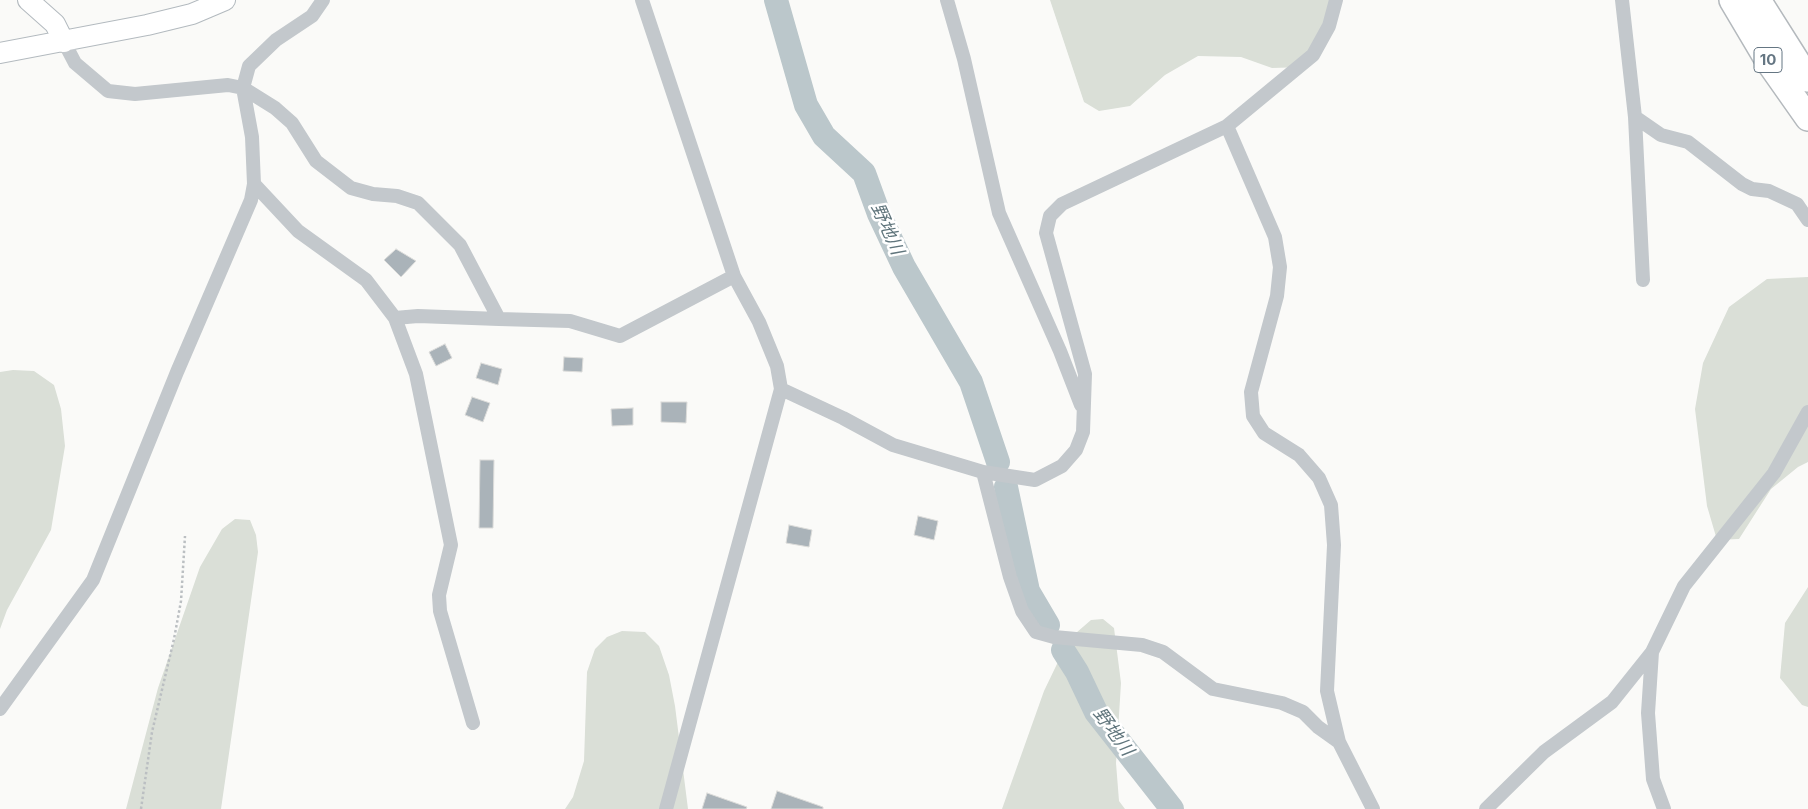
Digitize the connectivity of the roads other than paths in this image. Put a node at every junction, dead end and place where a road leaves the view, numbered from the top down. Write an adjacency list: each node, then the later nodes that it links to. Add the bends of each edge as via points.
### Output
1 (28, 0): 10 (street, via 55,24)
2 (225, 0): 10 (street, via 192,14)
3 (326, 0): 13 (street, via 312,16 276,40 249,66)
4 (642, 0): 19 (street)
5 (947, 0): 24 (street, via 964,59 999,213)
6 (1336, 0): 16 (street, via 1329,26 1313,55)
7 (1622, 0): 14 (street)
8 (1732, 0): 15 (highway, 10, via 1770,64)
9 (1758, 0): 12 (highway, 10)
10 (64, 42): 11 (street); 13 (street, via 74,62 108,91 135,94 228,86)
11 (0, 53)
12 (1808, 79)
13 (243, 88): 17 (street, via 252,137); 22 (street, via 292,122 316,162 351,188 418,203 460,245)
14 (1635, 117): 18 (street, via 1661,135 1688,142 1742,184 1769,191 1797,204); 20 (street)
15 (1808, 118)
16 (1227, 126): 24 (street, via 1062,204 1050,216 1046,233 1085,374); 30 (street, via 1275,237 1280,267 1278,296 1251,392 1253,416 1264,433 1299,455 1319,478 1331,505 1334,545 1327,692)
17 (254, 184): 21 (street, via 298,231 366,280); 28 (street, via 251,200 93,580)
18 (1808, 220)
19 (734, 276): 22 (street, via 620,336 570,321); 23 (street, via 770,348)
20 (1643, 280)
21 (395, 318): 22 (street); 29 (street, via 416,374 451,545 439,595 440,611)
22 (499, 319)
23 (781, 389): 26 (street, via 893,445); 31 (street)
24 (1083, 411): 26 (street, via 1083,432 1076,450 1062,466 1035,480)
25 (1808, 412): 27 (street, via 1774,473 1684,586)
26 (983, 472): 30 (street, via 1010,577 1022,611 1036,632 1054,638 1142,646 1164,652 1213,689 1282,703 1304,712)
27 (1652, 652): 33 (street, via 1612,702 1544,752); 34 (street, via 1648,713 1654,779)
28 (0, 709)
29 (473, 723)
30 (1339, 742): 32 (street)
31 (666, 809)
32 (1373, 809)
33 (1486, 809)
34 (1664, 809)

